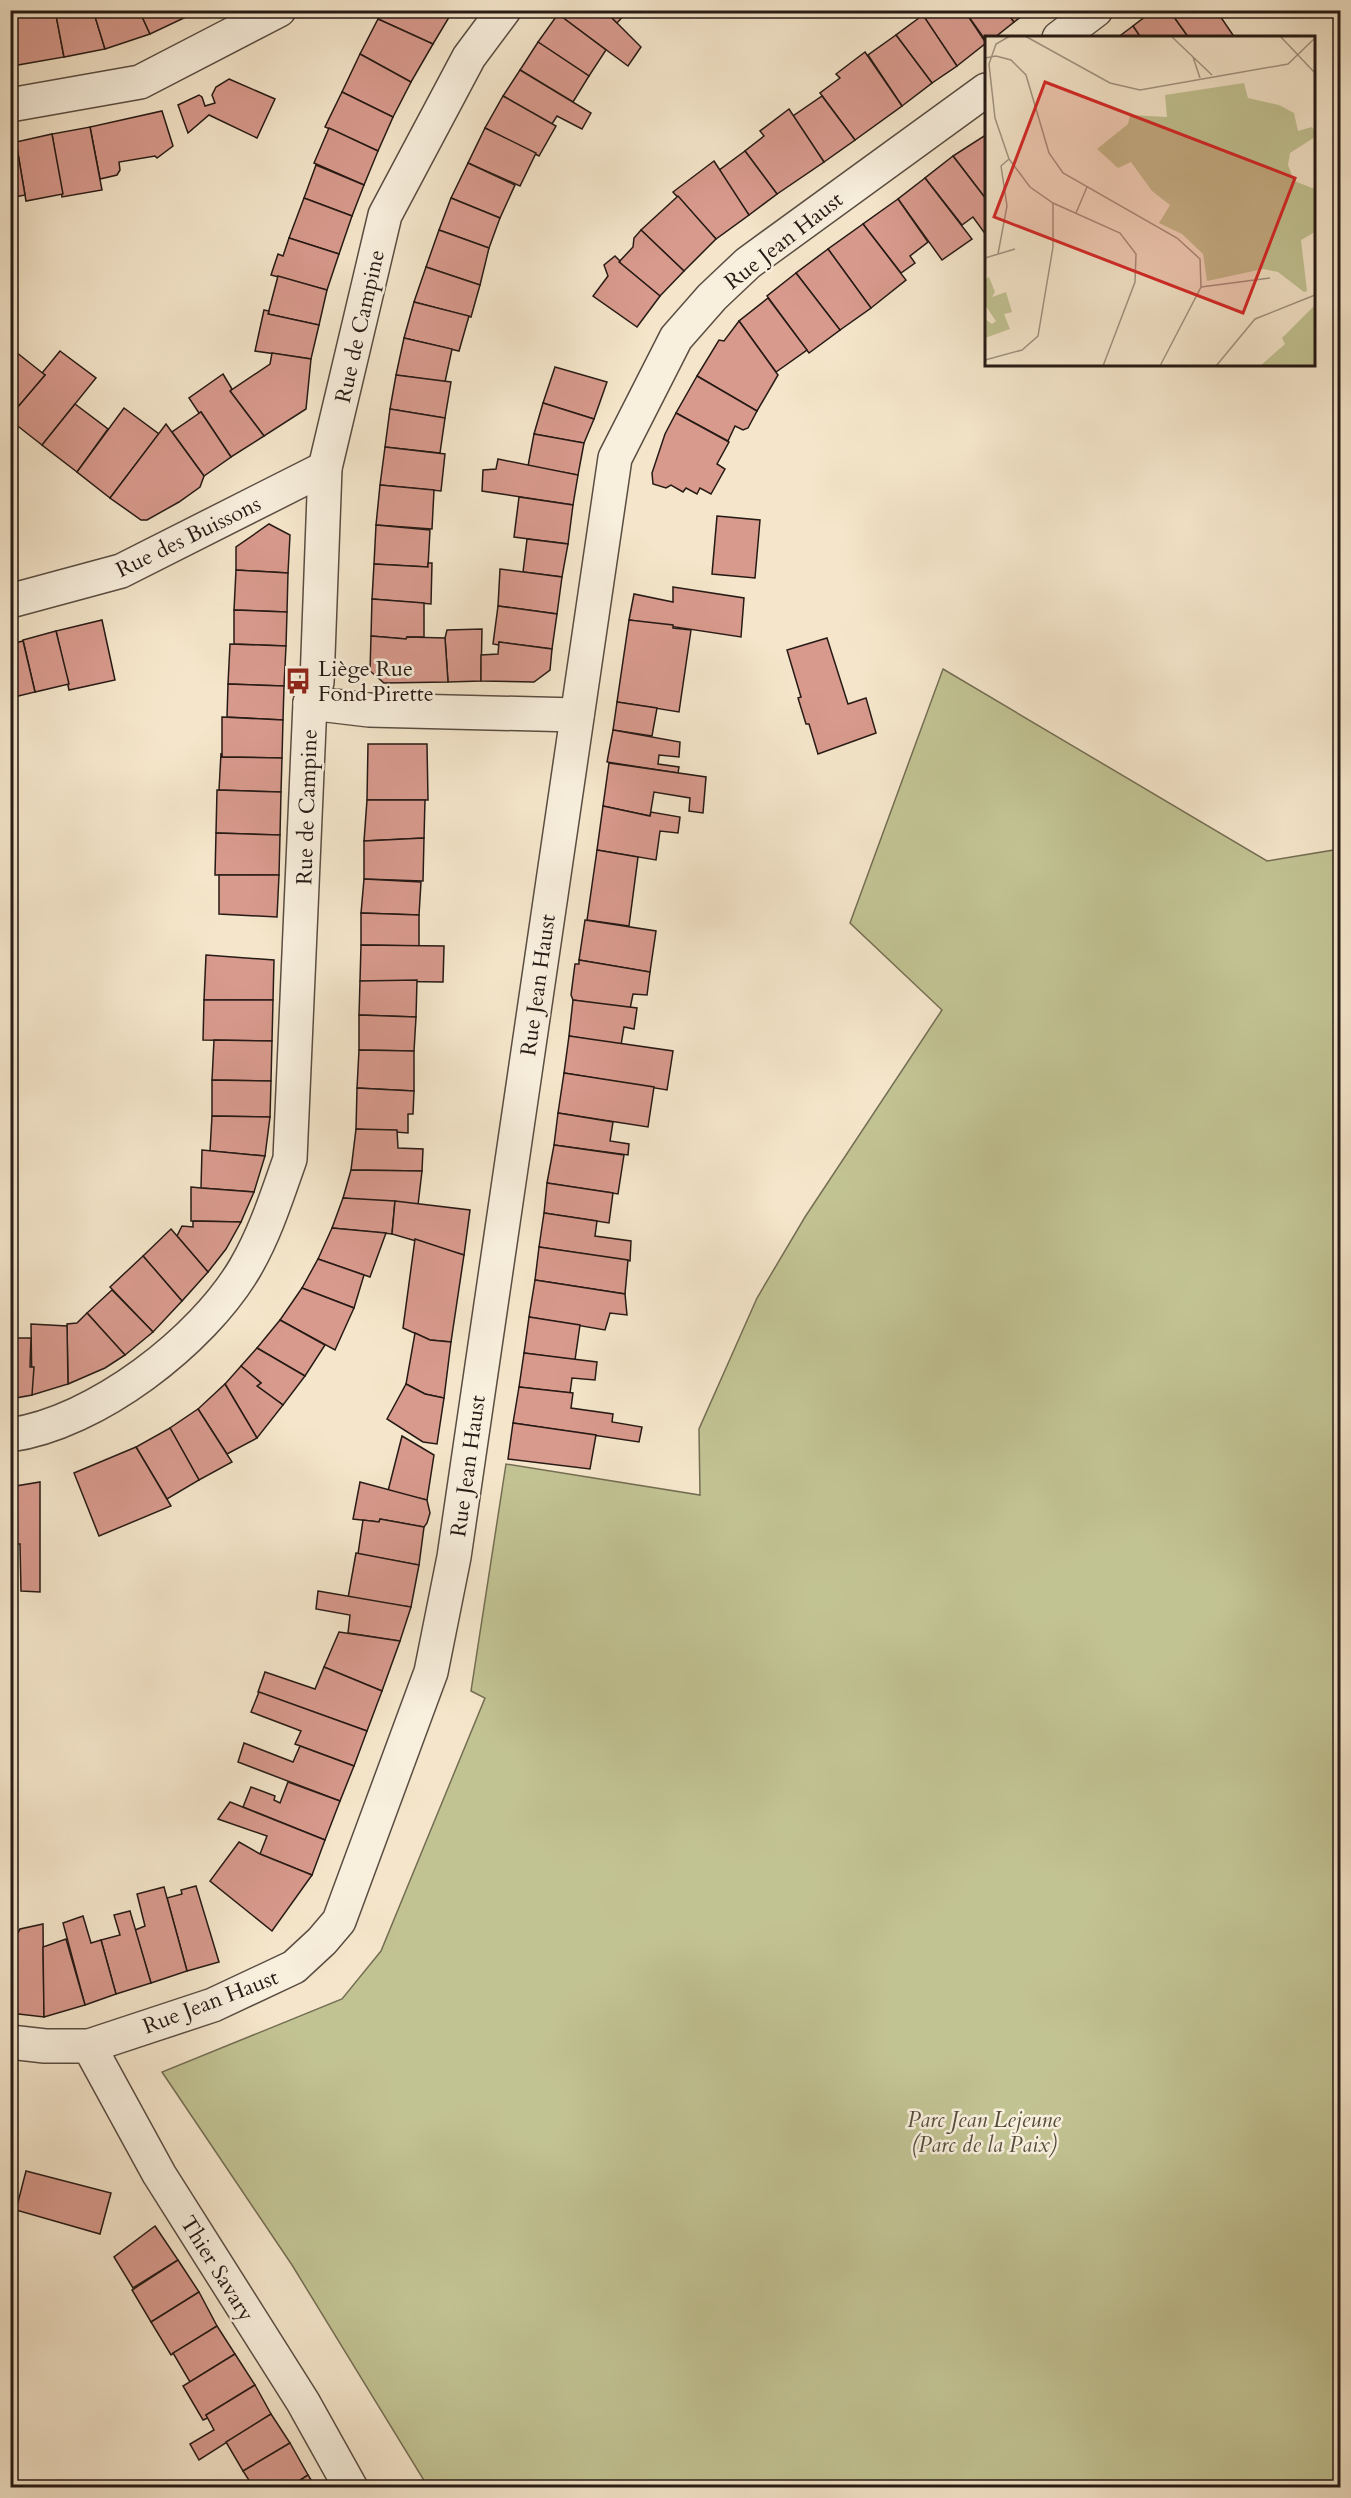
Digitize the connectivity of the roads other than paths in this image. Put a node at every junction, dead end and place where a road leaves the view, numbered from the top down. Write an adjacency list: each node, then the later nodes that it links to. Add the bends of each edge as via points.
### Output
1 (279, 10): 6 (street, via 140,82)
2 (504, 10): 7 (street, Rue de Campine, via 469,57 385,215)
3 (1096, 10): 4 (street)
4 (1062, 36)
5 (985, 91): 10 (street, Rue Jean Haust, via 748,263 676,338 615,458)
6 (10, 105)
7 (325, 468): 8 (street, Rue des Buissons, via 121,571); 9 (street, Rue de Campine, via 317,682)
8 (10, 601)
9 (310, 703): 10 (street, via 369,710); 11 (street, Rue de Campine, via 290,1158 267,1224 245,1269 221,1302 160,1364 106,1401)
10 (577, 715): 13 (street, Rue Jean Haust, via 454,1557 431,1672 339,1921 322,1941 294,1967 267,1982 213,2005)
11 (10, 1435)
12 (10, 2042): 13 (street, Rue Jean Haust)
13 (88, 2046): 14 (street, Thier Savary, via 159,2175 303,2402)
14 (351, 2487)

